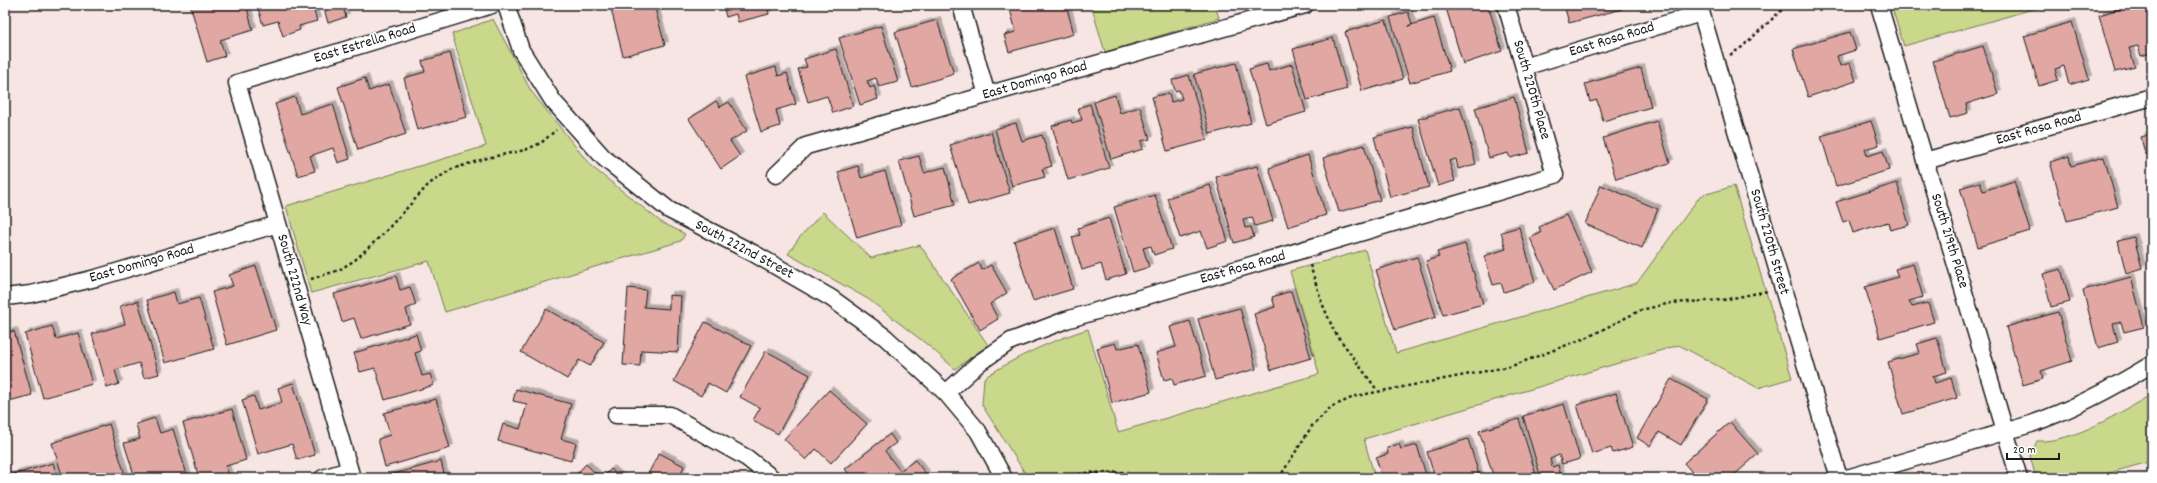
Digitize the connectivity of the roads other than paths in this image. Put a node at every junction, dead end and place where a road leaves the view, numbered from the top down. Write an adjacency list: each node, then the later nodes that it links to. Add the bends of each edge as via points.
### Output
1 (492, 5): 9 (street, East Estrella Road)
2 (506, 5): 18 (street, South 222nd Street, via 521,50 553,101 604,158 669,210 753,253 831,298 885,337)
3 (961, 5): 10 (street)
4 (1305, 5): 10 (street, East Domingo Road)
5 (1506, 5): 8 (street, South 220th Place)
6 (1879, 5): 12 (street, South 219th Place)
7 (1700, 9): 8 (street, East Rosa Road); 25 (street, South 220th Street)
8 (1524, 67): 14 (street, South 220th Place)
9 (237, 83): 15 (street, South 222nd Way)
10 (986, 95): 13 (street, East Domingo Road, via 806,146)
11 (2152, 97): 12 (street, East Rosa Road)
12 (1925, 161): 20 (street, South 219th Place)
13 (776, 175)
14 (1555, 175): 18 (street, East Rosa Road, via 1066,320 1011,341 978,363)
15 (278, 224): 16 (street, East Domingo Road, via 96,278 31,294); 21 (street, South 222nd Way)
16 (5, 297)
17 (2152, 364): 20 (street, via 2099,396 2061,413)
18 (946, 393): 24 (street, South 222nd Street, via 978,430)
19 (616, 415): 23 (street, via 670,415 747,458)
20 (2005, 431): 26 (street); 27 (street, South 219th Place)
21 (350, 474): 22 (street)
22 (323, 478)
23 (772, 478)
24 (1004, 478)
25 (1839, 478)
26 (1847, 478)
27 (2019, 478)

